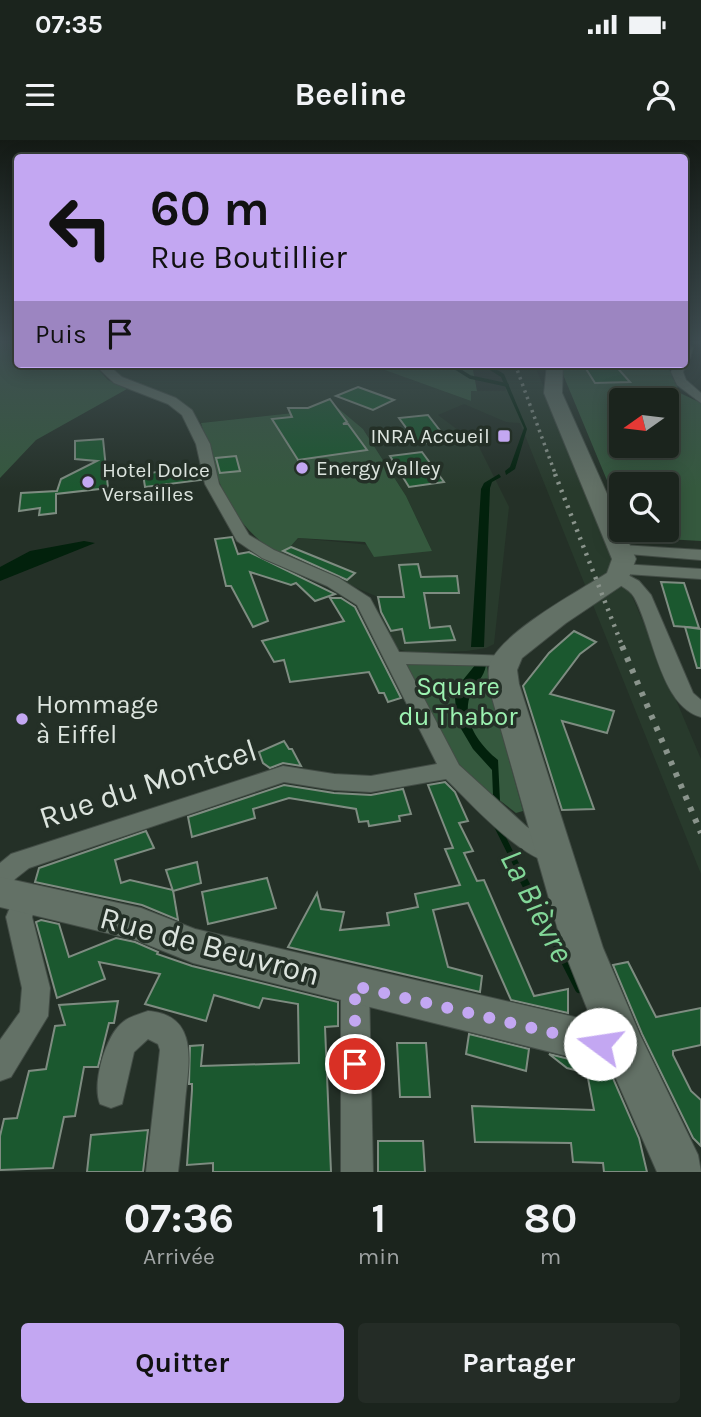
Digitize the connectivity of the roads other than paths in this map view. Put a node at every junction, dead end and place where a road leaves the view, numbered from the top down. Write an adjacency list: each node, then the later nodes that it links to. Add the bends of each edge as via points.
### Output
1 (149, 392): 6 (street, via 187,413 203,444 212,484 243,538 364,601)
2 (553, 392): 4 (street)
3 (701, 555): 4 (street)
4 (621, 565): 5 (street); 7 (street); 8 (street, via 642,595 684,697)
5 (701, 574)
6 (395, 658): 7 (street); 9 (street)
7 (505, 660): 10 (street, via 507,698)
8 (701, 710)
9 (451, 770): 10 (street, via 519,834); 11 (street, Rue du Montcel, via 372,784 283,774 20,861 6,872)
10 (554, 856): 13 (street, via 583,948)
11 (9, 891): 12 (street, Rue de Beuvron, via 141,925 192,946); 14 (street, via 36,988 34,1016)
12 (355, 986): 13 (street, Rue de Beuvron); 17 (street)
13 (625, 1050): 18 (street)
14 (0, 1066)
15 (111, 1093): 16 (street, via 126,1039 146,1026 167,1030 174,1038 175,1050)
16 (162, 1172)
17 (356, 1172)
18 (681, 1172)

